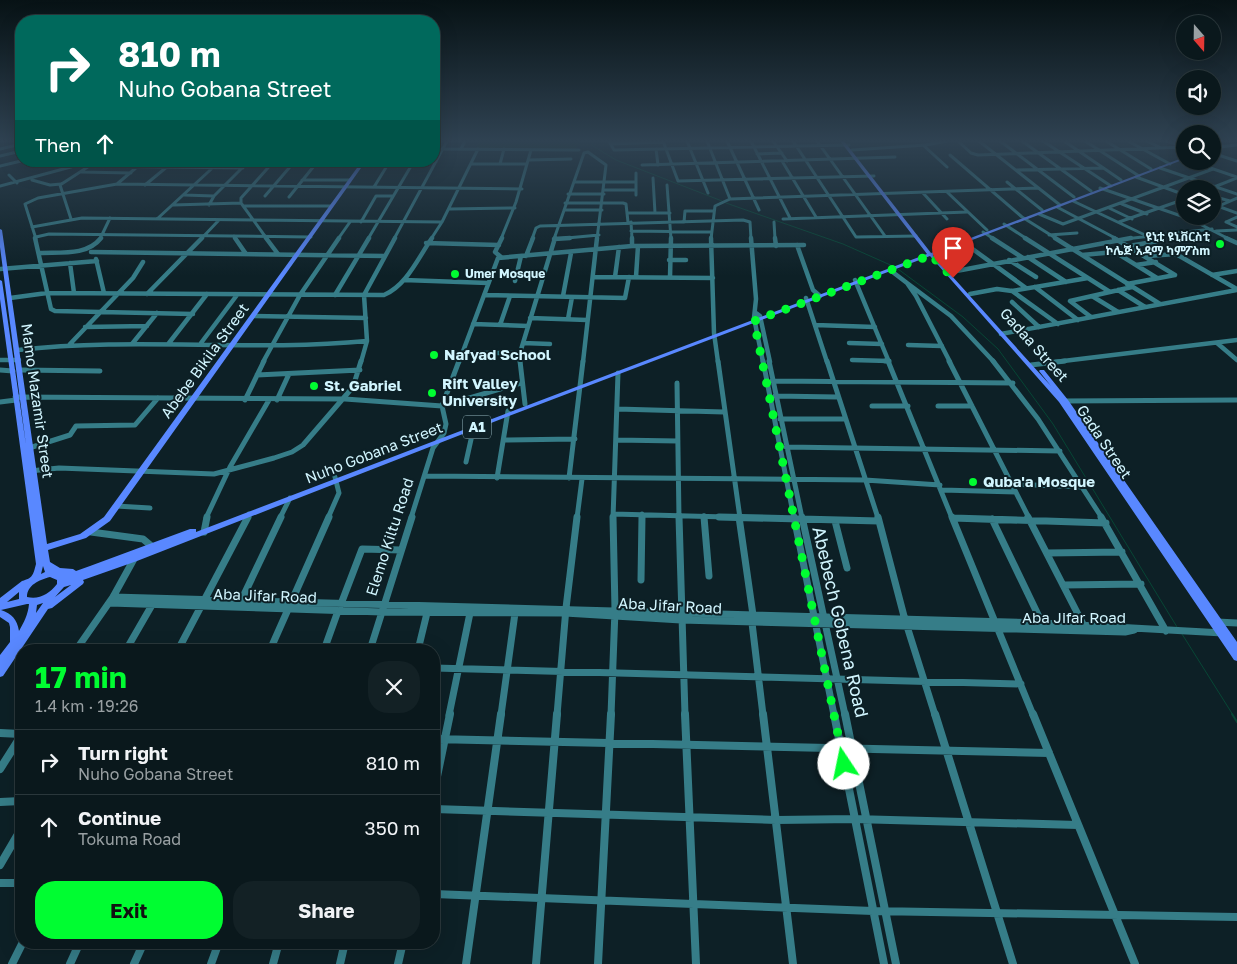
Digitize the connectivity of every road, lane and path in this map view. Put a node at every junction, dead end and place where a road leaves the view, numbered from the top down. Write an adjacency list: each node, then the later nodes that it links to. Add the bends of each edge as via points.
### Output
1 (668, 185): 95 (street)
2 (61, 186): 49 (street)
3 (99, 186): 49 (street)
4 (193, 186): 56 (street)
5 (223, 186): 59 (street)
6 (251, 186): 7 (street); 73 (street, via 241,198)
7 (274, 186): 8 (street); 60 (street)
8 (297, 186): 31 (street); 63 (street)
9 (523, 186): 40 (street)
10 (573, 186): 52 (street)
11 (605, 186): 47 (street)
12 (636, 186): 42 (street)
13 (653, 186): 94 (street)
14 (705, 186): 50 (street)
15 (725, 186): 68 (street)
16 (749, 186): 65 (street)
17 (772, 186): 64 (street)
18 (797, 186): 62 (street)
19 (823, 186): 58 (street)
20 (849, 186): 53 (street)
21 (879, 186): 54 (main road)
22 (963, 186): 44 (street)
23 (987, 186): 43 (street)
24 (1012, 186): 41 (street)
25 (1036, 186): 37 (street)
26 (1058, 186): 69 (street)
27 (1084, 186): 45 (street)
28 (1109, 186): 35 (main road, A1)
29 (1161, 186): 38 (street)
30 (1171, 186): 38 (street)
31 (345, 187): 32 (street); 81 (main road, Abebe Bikila Street)
32 (374, 187): 33 (street)
33 (398, 187): 34 (street); 61 (street)
34 (422, 187): 36 (street); 128 (street)
35 (1106, 187): 45 (main road, A1); 69 (main road, A1); 70 (street)
36 (460, 188): 40 (street); 86 (street)
37 (1038, 188): 41 (street); 79 (street)
38 (1166, 188): 46 (street); 70 (street)
39 (1221, 188): 55 (street)
40 (522, 189): 83 (street)
41 (1015, 189): 43 (street); 92 (street)
42 (636, 190): 47 (street); 57 (street)
43 (992, 190): 44 (street); 108 (street)
44 (969, 191): 48 (street)
45 (1091, 191): 69 (main road, A1)
46 (1176, 191)
47 (605, 192): 52 (street); 75 (street)
48 (947, 192): 51 (street); 91 (street)
49 (62, 193): 110 (street); 133 (street, via 33,199 25,204)
50 (708, 193)
51 (923, 193): 54 (street); 96 (street)
52 (568, 194): 74 (street)
53 (855, 194): 54 (street); 58 (street); 102 (street)
54 (885, 194): 99 (main road)
55 (1237, 194)
56 (184, 195): 59 (street); 77 (street)
57 (636, 195)
58 (829, 195): 62 (street); 103 (street)
59 (214, 196): 78 (street)
60 (265, 196)
61 (393, 196): 120 (street, via 376,196); 121 (street)
62 (803, 196): 64 (street); 107 (street)
63 (289, 197)
64 (778, 197): 65 (street); 106 (street)
65 (754, 198): 68 (street); 89 (street)
66 (1221, 198): 71 (street)
67 (1237, 198): 71 (street)
68 (728, 199): 90 (street, via 718,203)
69 (1074, 199): 79 (main road, A1); 93 (street)
70 (1135, 199): 76 (street); 85 (street)
71 (1230, 201): 80 (street)
72 (1176, 203): 85 (street)
73 (242, 204): 78 (street); 81 (street); 116 (street)
74 (565, 204): 75 (street); 87 (street)
75 (603, 204): 88 (street); 98 (street, via 625,204)
76 (1122, 204): 84 (street); 100 (street)
77 (173, 205): 78 (street); 111 (street)
78 (209, 205)
79 (1058, 205): 92 (main road, A1); 109 (street)
80 (1221, 205)
81 (332, 206): 118 (main road, Abebe Bikila Street)
82 (1221, 207): 97 (street)
83 (515, 208): 86 (street); 159 (street)
84 (1109, 208): 93 (street); 114 (street)
85 (1162, 208): 100 (street); 101 (street)
86 (448, 209): 122 (street)
87 (564, 210): 88 (street); 130 (street)
88 (602, 210): 123 (street)
89 (759, 210)
90 (713, 211): 117 (street); 125 (street, via 686,211)
91 (967, 212): 96 (street); 140 (street)
92 (1041, 212): 108 (main road, A1); 109 (street, via 1062,224)
93 (1098, 212): 109 (street); 127 (street)
94 (655, 213): 95 (street); 98 (street)
95 (670, 213): 129 (street)
96 (941, 213): 99 (street); 113 (street)
97 (1237, 213)
98 (627, 214): 124 (street)
99 (901, 214): 102 (street); 150 (main road); 177 (main road)
100 (1147, 214): 114 (street)
101 (1176, 214)
102 (869, 215): 103 (street); 149 (street)
103 (842, 216): 107 (street); 149 (street, via 856,237)
104 (1237, 217): 134 (street, via 1226,222)
105 (110, 218): 110 (street); 111 (street); 142 (street)
106 (790, 218): 107 (street); 112 (street)
107 (816, 218)
108 (1024, 218): 131 (main road, A1); 145 (street)
109 (1079, 218): 154 (street)
110 (71, 219): 133 (street)
111 (157, 219): 115 (street)
112 (783, 219)
113 (947, 219)
114 (1132, 219): 127 (street)
115 (219, 220): 116 (street); 143 (street)
116 (253, 220): 118 (street); 148 (street)
117 (712, 220): 125 (street); 139 (street); 165 (street, via 749,221)
118 (322, 221): 119 (street); 152 (main road, Abebe Bikila Street)
119 (350, 222): 120 (street); 181 (street)
120 (361, 222): 121 (street)
121 (377, 222): 128 (street); 182 (street)
122 (442, 222): 128 (street); 158 (street)
123 (601, 222): 124 (street); 130 (street); 144 (street)
124 (629, 222): 129 (street); 137 (street)
125 (684, 222): 129 (street)
126 (774, 222): 166 (street)
127 (1119, 222): 146 (street)
128 (402, 223): 186 (street)
129 (671, 223): 138 (street)
130 (558, 225): 153 (street); 187 (street, via 536,228)
131 (1005, 225): 140 (main road, A1); 173 (street)
132 (1203, 225): 136 (street)
133 (32, 227): 151 (street)
134 (1237, 228): 136 (street)
135 (0, 230): 201 (main road, Mamo Mazamir Street)
136 (1214, 230): 146 (street); 157 (street)
137 (631, 231): 138 (street); 161 (street)
138 (670, 232): 139 (street); 163 (street)
139 (711, 232): 164 (street)
140 (985, 232): 156 (main road, A1); 177 (main road, A1); 189 (street)
141 (1077, 233): 145 (street)
142 (106, 234): 143 (street); 151 (street); 172 (street)
143 (204, 235): 147 (street); 175 (street)
144 (599, 235): 153 (street); 171 (street)
145 (1048, 235): 170 (street)
146 (1145, 235): 154 (street)
147 (234, 236): 148 (street); 178 (street)
148 (264, 236): 152 (street); 179 (street)
149 (885, 236): 150 (street)
150 (916, 236): 177 (main road)
151 (36, 237): 174 (street)
152 (311, 237): 180 (main road, Abebe Bikila Street)
153 (554, 239): 184 (street)
154 (1119, 240): 168 (street); 170 (street)
155 (1158, 241): 168 (street)
156 (963, 242): 177 (main road, A1); 197 (street)
157 (1237, 242)
158 (426, 243): 159 (street); 214 (street)
159 (499, 245): 183 (street)
160 (804, 245): 167 (street)
161 (632, 246): 162 (street); 169 (street)
162 (638, 246): 163 (street); 208 (street)
163 (670, 246): 164 (street); 190 (street)
164 (711, 246): 165 (street); 210 (street)
165 (750, 246): 166 (street); 262 (street)
166 (776, 246): 167 (street)
167 (797, 246): 240 (street, via 813,290)
168 (1129, 246): 188 (street)
169 (619, 247): 171 (street); 206 (street)
170 (1072, 249): 173 (street); 185 (street)
171 (597, 250): 176 (street); 205 (street)
172 (90, 251): 174 (street); 175 (street); 193 (street)
173 (1048, 252): 189 (street); 212 (street)
174 (40, 253): 198 (street)
175 (186, 253): 178 (street); 234 (street)
176 (571, 253): 184 (street); 245 (street)
177 (932, 253): 200 (main road, A1); 203 (main road, Gadaa Street); 278 (main road, Gada Street)
178 (246, 254): 179 (street)
179 (278, 254): 180 (street)
180 (298, 254): 181 (street); 238 (main road, Abebe Bikila Street)
181 (328, 255): 182 (street); 239 (street)
182 (357, 255): 186 (street); 241 (street)
183 (498, 255): 187 (street); 219 (street)
184 (549, 255): 187 (street); 247 (street)
185 (1082, 255): 199 (street, via 1113,252); 221 (street)
186 (386, 256): 242 (street)
187 (523, 256): 216 (street)
188 (1147, 256): 195 (street); 204 (street, via 1176,254)
189 (1025, 258): 192 (street); 218 (street)
190 (669, 260): 191 (street); 209 (street)
191 (686, 260)
192 (1010, 260): 197 (street); 211 (street)
193 (97, 261): 196 (street); 231 (street)
194 (143, 262): 232 (street)
195 (1156, 262): 199 (street); 213 (street, via 1175,275)
196 (70, 263): 198 (street); 230 (street)
197 (994, 263): 203 (street); 224 (street)
198 (42, 264): 201 (street); 229 (street)
199 (1136, 265): 213 (street)
200 (897, 266): 217 (main road, Nuho Gobana Street / A1); 220 (street)
201 (3, 268): 250 (main road, Mamo Mazamir Street)
202 (1237, 271): 204 (street)
203 (951, 272): 236 (main road, Gadaa Street)
204 (1212, 275): 227 (street)
205 (593, 277): 206 (street); 249 (street)
206 (615, 277): 207 (street)
207 (629, 277): 208 (street); 249 (street, via 625,298)
208 (636, 277): 209 (street)
209 (670, 277): 210 (street)
210 (713, 278): 279 (street)
211 (1036, 278)
212 (1088, 278): 218 (street); 228 (street)
213 (1158, 278): 221 (street)
214 (404, 280): 219 (street); 242 (street, via 390,293)
215 (0, 281): 233 (main road, Mamo Mazamir Street)
216 (515, 281)
217 (856, 281): 240 (main road, Nuho Gobana Street / A1); 275 (street)
218 (1066, 282): 222 (street)
219 (488, 283): 243 (street)
220 (907, 283): 294 (street); 317 (street, via 954,318)
221 (1127, 284): 223 (street)
222 (1035, 287): 224 (street); 268 (street)
223 (1132, 287): 226 (street); 253 (street)
224 (1026, 288): 225 (street)
225 (1012, 290): 236 (street); 271 (street)
226 (1118, 290): 228 (street); 254 (street)
227 (1237, 290): 253 (street)
228 (1110, 292): 246 (street)
229 (47, 293): 230 (street); 250 (street); 257 (street, via 51,309 56,311)
230 (74, 293): 231 (street)
231 (104, 293): 232 (street)
232 (118, 293): 234 (street); 257 (street)
233 (1, 294): 255 (main road, Mamo Mazamir Street)
234 (147, 294): 235 (street)
235 (207, 294): 237 (street); 259 (street)
236 (970, 294): 278 (main road, Gadaa Street)
237 (237, 295): 238 (street); 282 (street)
238 (269, 295): 239 (street); 260 (main road, Abebe Bikila Street)
239 (300, 295): 241 (street); 261 (street)
240 (819, 295): 251 (main road, Nuho Gobana Street / A1)
241 (334, 296): 242 (street)
242 (364, 296): 264 (street)
243 (484, 296): 244 (street); 269 (street)
244 (510, 296): 247 (street); 272 (street)
245 (563, 296): 247 (street); 248 (street)
246 (1092, 296): 256 (street); 263 (street, via 1070,301)
247 (536, 297): 265 (street)
248 (572, 297): 249 (street); 266 (street)
249 (590, 297): 267 (street)
250 (10, 298): 255 (main road, Mamo Mazamir Street)
251 (807, 299): 262 (main road, Nuho Gobana Street / A1); 270 (street)
252 (1012, 302): 277 (street)
253 (1160, 304): 254 (street)
254 (1145, 307): 256 (street)
255 (5, 312): 295 (main road, Mamo Mazamir Street); 299 (main road, Mamo Mazamir Street)
256 (1118, 312): 263 (street)
257 (98, 313): 258 (street); 276 (street)
258 (157, 313): 259 (street); 273 (street)
259 (193, 314): 287 (street)
260 (253, 316): 261 (street); 288 (main road, Abebe Bikila Street)
261 (288, 316): 264 (street); 293 (street)
262 (757, 317): 279 (main road, Nuho Gobana Street / A1); 311 (street, Abebech Gobena Road); 367 (street, Abebech Gobena Road)
263 (1091, 317): 268 (street)
264 (366, 318): 281 (street)
265 (530, 318): 266 (street); 274 (street)
266 (568, 319): 267 (street)
267 (587, 320): 318 (street)
268 (1078, 320): 271 (street)
269 (473, 324): 272 (street); 296 (street)
270 (815, 324): 275 (street); 312 (street)
271 (1058, 324): 277 (street)
272 (500, 325): 274 (street)
273 (146, 326): 276 (street); 286 (street)
274 (528, 326): 283 (street)
275 (875, 326): 290 (street)
276 (85, 327): 285 (street)
277 (1039, 327): 278 (street)
278 (1004, 334): 303 (main road, Gada Street)
279 (714, 335): 308 (main road, Nuho Gobana Street / A1); 318 (main road, Nuho Gobana Street / A1); 339 (street)
280 (1237, 340): 291 (street)
281 (367, 341): 293 (street); 306 (street)
282 (201, 343): 287 (street); 288 (street)
283 (523, 343): 289 (street); 297 (street)
284 (849, 343): 290 (street)
285 (70, 344): 286 (street); 295 (street)
286 (132, 344): 287 (street)
287 (168, 344)
288 (232, 344): 293 (street); 323 (main road, Abebe Bikila Street)
289 (550, 344)
290 (882, 344): 302 (street)
291 (1217, 344): 301 (street); 303 (street)
292 (908, 345): 294 (street)
293 (270, 346): 310 (street)
294 (942, 346): 316 (street)
295 (18, 350): 299 (main road, Mamo Mazamir Street)
296 (462, 353): 297 (street); 332 (street)
297 (520, 353): 314 (street)
298 (0, 360): 299 (street)
299 (15, 360): 305 (main road, Mamo Mazamir Street)
300 (852, 360): 302 (street)
301 (1237, 360)
302 (889, 361): 313 (street)
303 (1034, 365): 328 (main road, Gada Street)
304 (0, 370): 305 (street)
305 (16, 370): 307 (street); 321 (main road, Mamo Mazamir Street)
306 (360, 370): 309 (street); 324 (street)
307 (100, 371)
308 (618, 373): 318 (main road, Nuho Gobana Street / A1); 337 (street)
309 (288, 374): 310 (street); 327 (street)
310 (257, 375): 325 (street)
311 (772, 381): 312 (street); 319 (street, Abebech Gobena Road)
312 (833, 382): 313 (street); 320 (street)
313 (898, 382): 316 (street); 334 (street)
314 (521, 383): 331 (street); 332 (street)
315 (677, 383): 338 (street)
316 (961, 383): 317 (street); 336 (street)
317 (1013, 383): 354 (street)
318 (578, 386): 331 (main road, Nuho Gobana Street / A1); 340 (main road, Nuho Gobana Street / A1); 345 (street)
319 (775, 396): 320 (street); 341 (street, Abebech Gobena Road)
320 (837, 396): 342 (street)
321 (18, 398): 322 (street); 330 (street); 351 (main road, Mamo Mazamir Street)
322 (158, 398): 323 (street); 351 (street, via 135,425 76,426 70,435)
323 (192, 399): 325 (street); 356 (main road, Abebe Bikila Street)
324 (345, 399): 327 (street); 332 (street); 358 (street, via 292,452)
325 (245, 400): 326 (street)
326 (269, 400): 327 (street); 358 (street)
327 (277, 400)
328 (1064, 400): 329 (street); 429 (main road, Gada Street)
329 (1237, 400)
330 (0, 402)
331 (525, 404): 340 (main road, Nuho Gobana Street / A1)
332 (442, 406): 344 (street, via 447,426)
333 (872, 406): 334 (street)
334 (908, 406): 352 (street)
335 (938, 406): 336 (street)
336 (972, 406): 353 (street)
337 (617, 409): 338 (street); 347 (street)
338 (677, 410): 339 (street); 348 (street)
339 (724, 412): 366 (street)
340 (507, 413): 343 (main road, Nuho Gobana Street / A1); 344 (main road, Nuho Gobana Street / A1); 346 (street)
341 (780, 419): 342 (street); 349 (street, Abebech Gobena Road)
342 (845, 419): 350 (street)
343 (470, 429): 344 (main road, Nuho Gobana Street / A1); 355 (street, via 472,435)
344 (442, 438): 359 (street, Elemo Kiltu Road, via 433,448); 362 (main road, Nuho Gobana Street / A1)
345 (575, 439): 346 (street); 361 (street)
346 (504, 440): 360 (street)
347 (616, 440): 348 (street); 364 (street)
348 (678, 441): 365 (street)
349 (786, 447): 350 (street); 367 (street, Abebech Gobena Road)
350 (854, 448): 352 (street); 368 (street)
351 (26, 449): 357 (main road, Mamo Mazamir Street)
352 (925, 449): 353 (street); 371 (street)
353 (995, 450): 354 (street); 369 (street)
354 (1060, 451): 370 (street)
355 (466, 462)
356 (141, 470): 357 (street, via 59,468); 358 (street); 374 (main road, Abebe Bikila Street)
357 (30, 471): 391 (main road, Mamo Mazamir Street)
358 (227, 472): 389 (street)
359 (426, 476): 360 (street); 393 (street, Elemo Kiltu Road)
360 (497, 478): 361 (street)
361 (569, 478): 363 (street)
362 (336, 479): 373 (main road, Nuho Gobana Street / A1); 389 (main road, Nuho Gobana Street / A1); 415 (street, via 339,494)
363 (582, 479): 364 (street); 419 (street)
364 (614, 479): 365 (street); 377 (street)
365 (679, 479): 366 (street); 379 (street)
366 (734, 479): 367 (street); 381 (street)
367 (790, 480): 368 (street); 383 (street, Abebech Gobena Road)
368 (865, 480): 371 (street); 387 (street)
369 (1012, 484): 370 (street); 372 (street)
370 (1083, 487): 388 (street)
371 (941, 488): 372 (street); 382 (street)
372 (1016, 492): 385 (street)
373 (290, 498): 376 (main road, Nuho Gobana Street / A1); 411 (street)
374 (116, 506): 375 (street); 390 (main road, Abebe Bikila Street, via 107,519)
375 (150, 508)
376 (249, 514): 389 (main road, Nuho Gobana Street / A1); 413 (street)
377 (613, 514): 378 (street); 424 (street)
378 (642, 514): 379 (street); 403 (street)
379 (679, 516): 380 (street); 425 (street)
380 (704, 516): 381 (street); 401 (street)
381 (739, 518): 383 (street); 427 (street)
382 (953, 518): 384 (street); 435 (street)
383 (798, 519): 386 (street); 426 (street, Abebech Gobena Road); 428 (street, Abebech Gobena Road)
384 (992, 519): 385 (street); 430 (street)
385 (1030, 519): 388 (street); 395 (street)
386 (835, 521): 387 (street); 398 (street)
387 (879, 521): 432 (street)
388 (1106, 523): 394 (street)
389 (204, 530): 392 (main road, Nuho Gobana Street / A1)
390 (91, 532): 391 (main road, Abebe Bikila Street, via 66,543); 392 (street, via 137,538)
391 (41, 545): 397 (main road, Mamo Mazamir Street)
392 (155, 548): 396 (main road, Nuho Gobana Street / A1); 399 (main road, Nuho Gobana Street / A1)
393 (401, 550): 417 (street, via 362,549); 418 (street, Elemo Kiltu Road)
394 (1122, 552): 395 (street); 405 (street)
395 (1047, 553): 406 (street)
396 (134, 559): 399 (main road, Nuho Gobana Street / A1); 409 (street)
397 (43, 564): 399 (main road, via 63,572); 400 (main road, Mamo Mazamir Street); 402 (main road, Mamo Mazamir Street); 412 (main road)
398 (847, 568)
399 (88, 573): 404 (main road, Nuho Gobana Street / A1); 437 (main road, via 54,600)
400 (50, 574): 402 (main road); 404 (main road)
401 (709, 576)
402 (35, 579): 407 (main road)
403 (641, 580)
404 (61, 582): 408 (main road)
405 (1141, 584): 406 (street); 438 (street)
406 (1064, 585): 433 (street)
407 (23, 590): 410 (main road, via 23,598); 412 (main road)
408 (53, 594): 410 (main road); 437 (main road)
409 (112, 600): 413 (street, Aba Jifar Road); 414 (street, Aba Jifar Road); 442 (street)
410 (30, 601): 416 (main road); 440 (main road, via 32,612 28,623)
411 (240, 601): 413 (street, Aba Jifar Road); 415 (street, Aba Jifar Road)
412 (0, 603)
413 (202, 603): 414 (street, Aba Jifar Road); 415 (street, Aba Jifar Road); 444 (street)
414 (152, 605): 443 (street)
415 (289, 606): 417 (street, Aba Jifar Road); 445 (street)
416 (0, 607)
417 (340, 608): 418 (street, Aba Jifar Road); 446 (street)
418 (383, 609): 419 (street, Aba Jifar Road); 421 (street, Aba Jifar Road); 447 (street, Elemo Kiltu Road)
419 (566, 611): 423 (street, Aba Jifar Road); 424 (street, Aba Jifar Road); 456 (street)
420 (0, 613): 440 (main road, via 12,620 16,628)
421 (427, 613): 422 (street, Aba Jifar Road); 448 (street)
422 (470, 613): 423 (street, Aba Jifar Road); 454 (street)
423 (515, 613): 455 (street)
424 (614, 613): 425 (street, Aba Jifar Road); 457 (street)
425 (681, 617): 427 (street, Aba Jifar Road); 459 (street)
426 (814, 617): 427 (street, Aba Jifar Road); 428 (street, Aba Jifar Road); 434 (street, Abebech Gobena Road)
427 (752, 619): 434 (street, Aba Jifar Road); 460 (street)
428 (823, 621): 432 (street, Aba Jifar Road); 434 (street, Aba Jifar Road); 462 (street, Abebech Gobena Road)
429 (1215, 622): 431 (street); 439 (main road, Gada Street)
430 (1042, 623): 433 (street, Aba Jifar Road); 435 (street, Aba Jifar Road)
431 (1237, 623)
432 (906, 624): 435 (street, Aba Jifar Road); 463 (street)
433 (1083, 624): 436 (street, Aba Jifar Road)
434 (815, 625): 461 (street, Abebech Gobena Road)
435 (997, 626): 436 (street, Aba Jifar Road); 464 (street)
436 (1139, 630): 438 (street)
437 (28, 631): 441 (main road)
438 (1169, 631): 439 (street)
439 (1222, 633): 449 (main road); 451 (main road, Gada Street)
440 (14, 641): 452 (main road)
441 (19, 644)
442 (80, 644)
443 (129, 644)
444 (181, 644)
445 (273, 644)
446 (326, 644)
447 (372, 644)
448 (419, 644)
449 (1237, 649)
450 (15, 650): 458 (main road)
451 (1237, 657)
452 (0, 662)
453 (440, 668): 454 (street)
454 (459, 668): 455 (street); 468 (street)
455 (508, 670): 456 (street); 469 (street)
456 (561, 671): 457 (street); 470 (street)
457 (612, 672): 459 (street); 471 (street)
458 (0, 673)
459 (684, 674): 460 (street); 472 (street)
460 (758, 675): 461 (street); 475 (street)
461 (826, 677): 462 (street); 474 (street, Abebech Gobena Road)
462 (836, 677): 463 (street); 476 (street, Abebech Gobena Road)
463 (924, 681): 464 (street); 477 (street)
464 (1021, 684): 478 (street)
465 (0, 733): 466 (street)
466 (15, 734)
467 (440, 739): 468 (street)
468 (444, 739): 469 (street); 479 (street)
469 (498, 740): 470 (street); 484 (street)
470 (555, 741): 471 (street); 485 (street)
471 (609, 743): 472 (street); 486 (street)
472 (686, 744): 475 (street); 487 (street)
473 (15, 745): 480 (street)
474 (841, 745): 475 (street); 476 (street); 488 (street, Abebech Gobena Road)
475 (767, 746): 490 (street)
476 (852, 746): 477 (street); 489 (street, Abebech Gobena Road)
477 (946, 749): 478 (street); 491 (street)
478 (1049, 753): 492 (street)
479 (440, 760)
480 (0, 769)
481 (15, 801): 482 (street)
482 (0, 802)
483 (440, 809): 484 (street)
484 (488, 811): 485 (street); 498 (street)
485 (549, 813): 486 (street); 499 (street)
486 (606, 815): 487 (street); 500 (street)
487 (690, 818): 490 (street); 501 (street)
488 (854, 819): 489 (street); 490 (street); 503 (street, Abebech Gobena Road)
489 (866, 819): 491 (street); 504 (street, Abebech Gobena Road)
490 (776, 820): 502 (street)
491 (968, 822): 492 (street); 505 (street)
492 (1078, 825): 506 (street)
493 (15, 839): 494 (street)
494 (0, 865)
495 (0, 883): 496 (street)
496 (15, 883)
497 (440, 894): 498 (street)
498 (476, 895): 499 (street); 522 (street)
499 (542, 898): 500 (street); 523 (street)
500 (602, 900): 501 (street); 524 (street)
501 (693, 904): 502 (street); 525 (street)
502 (786, 907): 503 (street); 526 (street)
503 (873, 911): 504 (street); 527 (street, Abebech Gobena Road)
504 (884, 911): 505 (street); 528 (street, Abebech Gobena Road)
505 (997, 913): 506 (street); 529 (street)
506 (1115, 915): 507 (street); 530 (street)
507 (1237, 917)
508 (20, 949): 515 (street)
509 (77, 949): 516 (street)
510 (141, 949): 517 (street)
511 (216, 949): 518 (street)
512 (277, 949): 519 (street)
513 (343, 949): 520 (street)
514 (401, 949): 521 (street)
515 (12, 964)
516 (70, 964)
517 (134, 964)
518 (211, 964)
519 (272, 964)
520 (340, 964)
521 (398, 964)
522 (466, 964)
523 (536, 964)
524 (598, 964)
525 (696, 964)
526 (793, 964)
527 (884, 964)
528 (896, 964)
529 (1013, 964)
530 (1135, 964)

